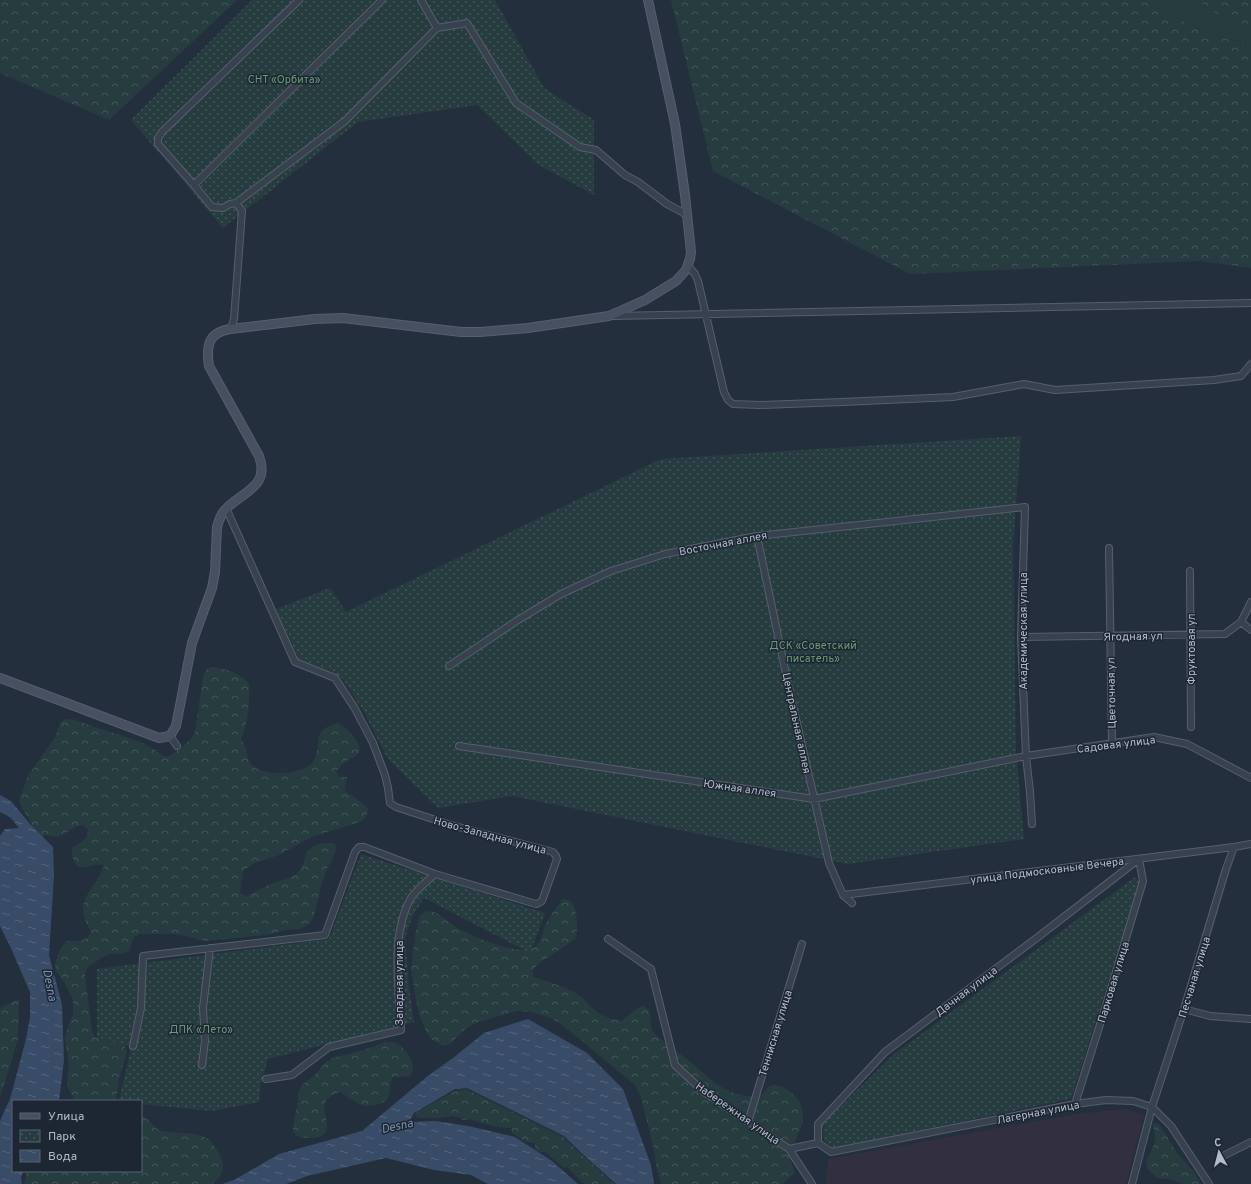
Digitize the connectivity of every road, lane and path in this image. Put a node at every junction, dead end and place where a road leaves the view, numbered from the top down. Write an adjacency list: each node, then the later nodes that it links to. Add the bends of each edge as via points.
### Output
1 (299, 0): 6 (street, via 158,138 158,144)
2 (382, 0): 6 (street)
3 (421, 0): 5 (street)
4 (648, 0): 8 (street, via 675,124)
5 (437, 28): 7 (street, via 345,122); 8 (street, via 467,23 516,103 580,147 596,150 625,175)
6 (194, 185): 7 (street, via 212,207 223,208)
7 (236, 203): 13 (street, via 242,211 234,319)
8 (687, 216): 9 (street, via 691,252)
9 (688, 266): 11 (street, via 698,280); 12 (street, via 676,281 665,288)
10 (1251, 303): 11 (street)
11 (706, 313): 12 (street); 14 (street, via 724,392 733,404 953,397 1024,384 1055,390 1214,380 1241,376)
12 (609, 316): 13 (street, via 480,332 438,330 343,318)
13 (231, 329): 16 (street, via 219,332 210,341 207,349 209,366 259,456 261,473 257,484)
14 (1251, 364)
15 (1025, 507): 17 (street, Восточная аллея); 25 (street, Академическая улица)
16 (226, 508): 29 (street, via 217,528 212,588 192,643 176,726); 40 (street, Ново-Западная улица, via 295,662 335,678 354,707 373,743 385,775 390,803 396,808 451,825 553,852 557,859 542,901 536,904)
17 (757, 536): 26 (street, Восточная аллея, via 665,554 611,571 561,594); 35 (street, Центральная аллея)
18 (1109, 548): 24 (street, Цветочная ул)
19 (1190, 571): 23 (street, Фруктовая ул)
20 (1251, 602): 21 (street)
21 (1241, 622): 22 (street); 23 (street, Ягодная ул, via 1225,634)
22 (1251, 630)
23 (1191, 635): 24 (street, Ягодная ул); 28 (street, Фруктовая ул)
24 (1110, 636): 25 (street, Ягодная ул); 30 (street, Цветочная ул)
25 (1022, 637): 33 (street, Академическая улица)
26 (449, 666)
27 (0, 678): 29 (street, via 159,738)
28 (1191, 727)
29 (170, 736): 31 (street)
30 (1112, 743): 33 (street, Садовая улица); 34 (street, Садовая улица, via 1154,737 1187,744)
31 (178, 746)
32 (459, 746): 35 (street, Южная аллея)
33 (1023, 756): 35 (street, Южная аллея); 36 (street, Академическая улица, via 1030,792)
34 (1251, 778)
35 (814, 798): 41 (street, Центральная аллея, via 829,863)
36 (1032, 824)
37 (1251, 844): 38 (street, улица Подмосковные Вечера)
38 (1234, 847): 39 (street, улица Подмосковные Вечера); 46 (street, Песчаная улица)
39 (1139, 859): 41 (street, улица Подмосковные Вечера); 51 (street, Парковая улица, via 1143,881); 55 (street, Дачная улица, via 885,1052 818,1124)
40 (435, 874): 45 (street, via 359,847 326,935); 50 (street, Западная улица, via 412,897 404,912 398,945 401,1030 329,1047 292,1075)
41 (843, 895): 42 (street)
42 (852, 903)
43 (608, 940): 53 (street, Набережная улица, via 651,969 675,1065 704,1092)
44 (802, 944): 53 (street, Теннисная улица)
45 (210, 948): 48 (street, via 143,956 141,1008); 49 (street, via 203,1008 205,1041)
46 (1184, 1009): 47 (street, via 1210,1016); 52 (street, Песчаная улица)
47 (1251, 1019)
48 (133, 1046)
49 (202, 1065)
50 (266, 1079)
51 (1075, 1104): 52 (street, Лагерная улица, via 1106,1100 1133,1101); 55 (street, Лагерная улица, via 831,1152)
52 (1152, 1107): 59 (street, Песчаная улица); 60 (street, Лагерная улица, via 1171,1126)
53 (748, 1122): 56 (street, Набережная улица)
54 (1251, 1142): 57 (street)
55 (818, 1143): 56 (street)
56 (789, 1149): 58 (street)
57 (1223, 1156)
58 (812, 1184)
59 (1132, 1184)
60 (1209, 1184)

